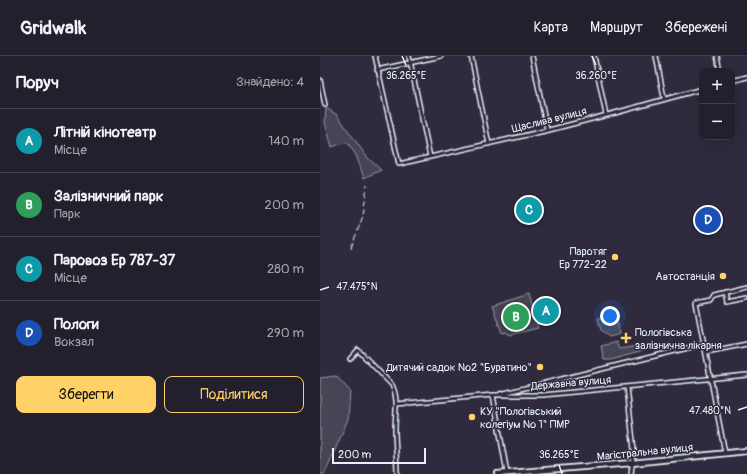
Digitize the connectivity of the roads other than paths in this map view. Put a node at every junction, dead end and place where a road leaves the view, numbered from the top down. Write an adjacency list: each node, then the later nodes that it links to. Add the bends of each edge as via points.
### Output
1 (375, 56): 11 (street)
2 (409, 56): 9 (street)
3 (441, 56): 9 (street)
4 (471, 56): 20 (street)
5 (532, 56): 19 (street)
6 (594, 56): 18 (street)
7 (656, 56): 16 (street)
8 (717, 56): 10 (street)
9 (411, 63): 11 (street); 21 (street)
10 (719, 68)
11 (378, 70): 21 (street, Щаслива вулиця, via 399,164)
12 (747, 77): 14 (street)
13 (320, 80): 17 (street)
14 (735, 80)
15 (699, 89): 16 (street, Щаслива вулиця)
16 (664, 98): 18 (street, Щаслива вулиця)
17 (325, 105)
18 (606, 115): 19 (street, Щаслива вулиця)
19 (547, 130): 20 (street, Щаслива вулиця)
20 (489, 144): 21 (street, Щаслива вулиця)
21 (430, 157)
22 (747, 287): 23 (street)
23 (725, 292): 24 (street, via 727,302); 25 (street, via 714,295 710,300 696,303)
24 (747, 298)
25 (704, 344): 27 (street); 32 (street)
26 (747, 344): 27 (street)
27 (706, 352): 30 (street)
28 (350, 359): 33 (street, via 358,350 392,385)
29 (747, 375): 30 (street, Державна вулиця)
30 (711, 378): 31 (street, Державна вулиця); 35 (street)
31 (628, 387): 32 (street, Державна вулиця, via 539,395); 36 (street, via 634,450)
32 (493, 395): 33 (street, Державна вулиця); 37 (street)
33 (397, 404): 38 (street)
34 (747, 451): 35 (main road, Магістральна вулиця)
35 (725, 453): 36 (main road, Магістральна вулиця)
36 (632, 463): 37 (main road, Магістральна вулиця); 40 (street)
37 (507, 473): 39 (main road, Магістральна вулиця)
38 (397, 474)
39 (497, 474)
40 (631, 474)

